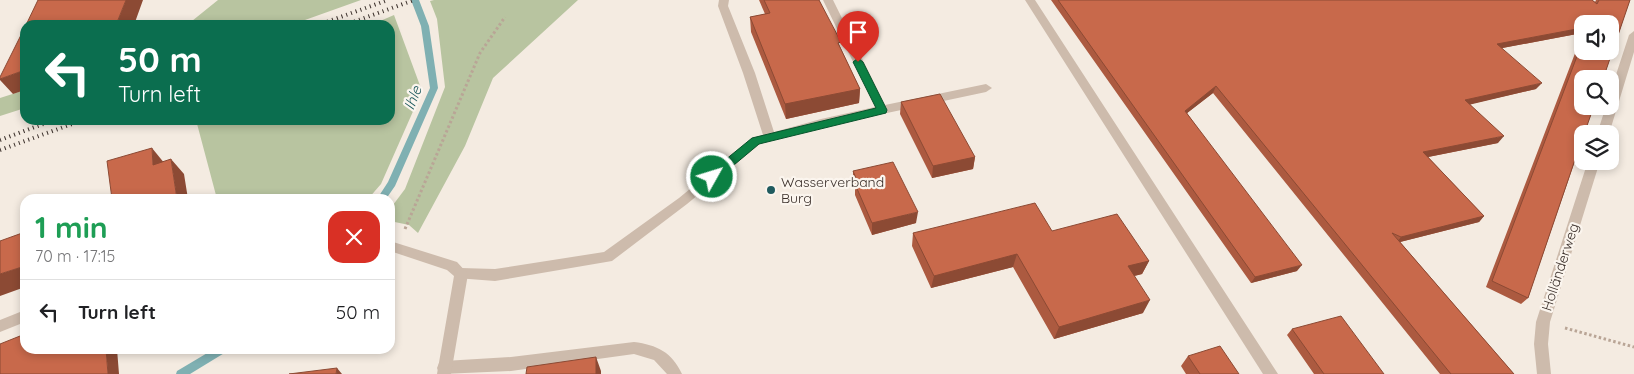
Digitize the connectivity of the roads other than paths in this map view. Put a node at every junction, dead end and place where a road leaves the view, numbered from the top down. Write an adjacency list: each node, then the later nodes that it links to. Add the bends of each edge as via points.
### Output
1 (724, 0): 8 (street, via 723,6)
2 (828, 0): 6 (street)
3 (1030, 0): 17 (street)
4 (1634, 35): 7 (street)
5 (986, 88): 6 (street)
6 (882, 110): 8 (street)
7 (1605, 125)
8 (770, 137): 11 (street, via 756,141 607,257 495,275)
9 (1591, 170): 18 (street, Holländerweg, via 1543,322)
10 (395, 248): 11 (street, via 452,266)
11 (461, 274): 15 (street)
12 (20, 318): 13 (street)
13 (0, 326)
14 (511, 369): 15 (street); 16 (street, via 634,348 654,351 669,362)
15 (444, 371)
16 (675, 374)
17 (1271, 374)
18 (1544, 374)

